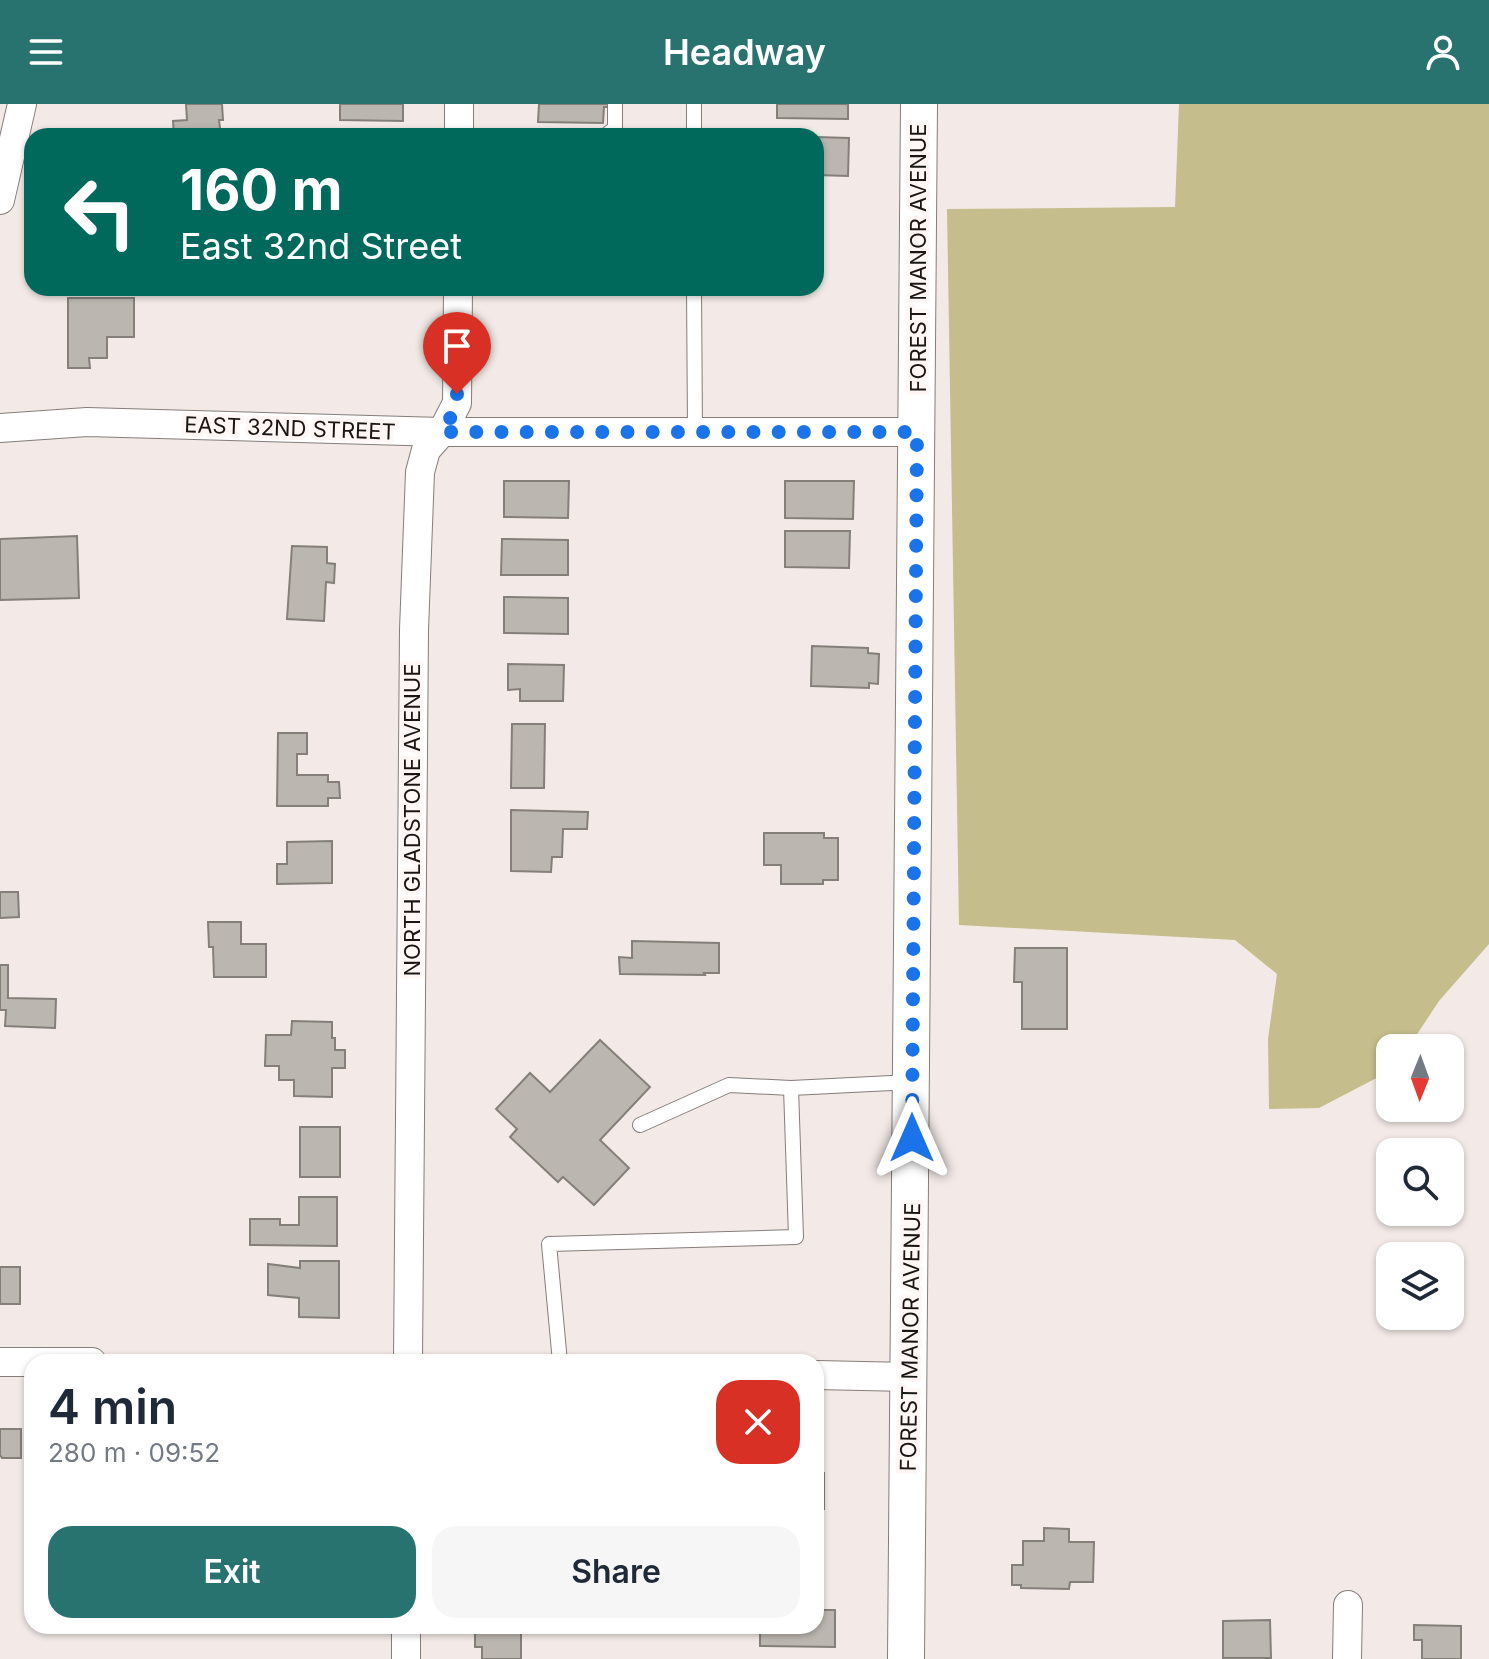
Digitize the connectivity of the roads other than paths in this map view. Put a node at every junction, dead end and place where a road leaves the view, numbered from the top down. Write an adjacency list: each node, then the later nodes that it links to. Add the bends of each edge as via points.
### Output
1 (22, 104): 9 (street)
2 (459, 104): 6 (street)
3 (615, 104): 7 (lane)
4 (694, 104): 8 (lane)
5 (919, 104): 15 (street, FOREST MANOR AVENUE)
6 (459, 128)
7 (615, 128)
8 (694, 128)
9 (0, 200)
10 (458, 296): 13 (street, NORTH GLADSTONE AVENUE, via 457,403)
11 (694, 296): 14 (lane)
12 (0, 428): 13 (street, EAST 32ND STREET, via 87,422)
13 (442, 432): 14 (street, EAST 32ND STREET); 19 (street, NORTH GLADSTONE AVENUE, via 426,450 420,472 414,630)
14 (695, 432): 15 (street, EAST 32ND STREET)
15 (917, 432): 16 (street, FOREST MANOR AVENUE)
16 (912, 1082): 17 (lane); 24 (street, FOREST MANOR AVENUE)
17 (791, 1088): 18 (lane, via 729,1085); 20 (lane, via 796,1237 549,1244)
18 (640, 1125)
19 (408, 1354)
20 (559, 1354)
21 (0, 1362): 22 (street)
22 (24, 1362)
23 (824, 1375): 24 (street)
24 (909, 1377): 28 (street, FOREST MANOR AVENUE)
25 (1348, 1605): 29 (street)
26 (406, 1634): 27 (street)
27 (406, 1659)
28 (906, 1659)
29 (1347, 1659)

